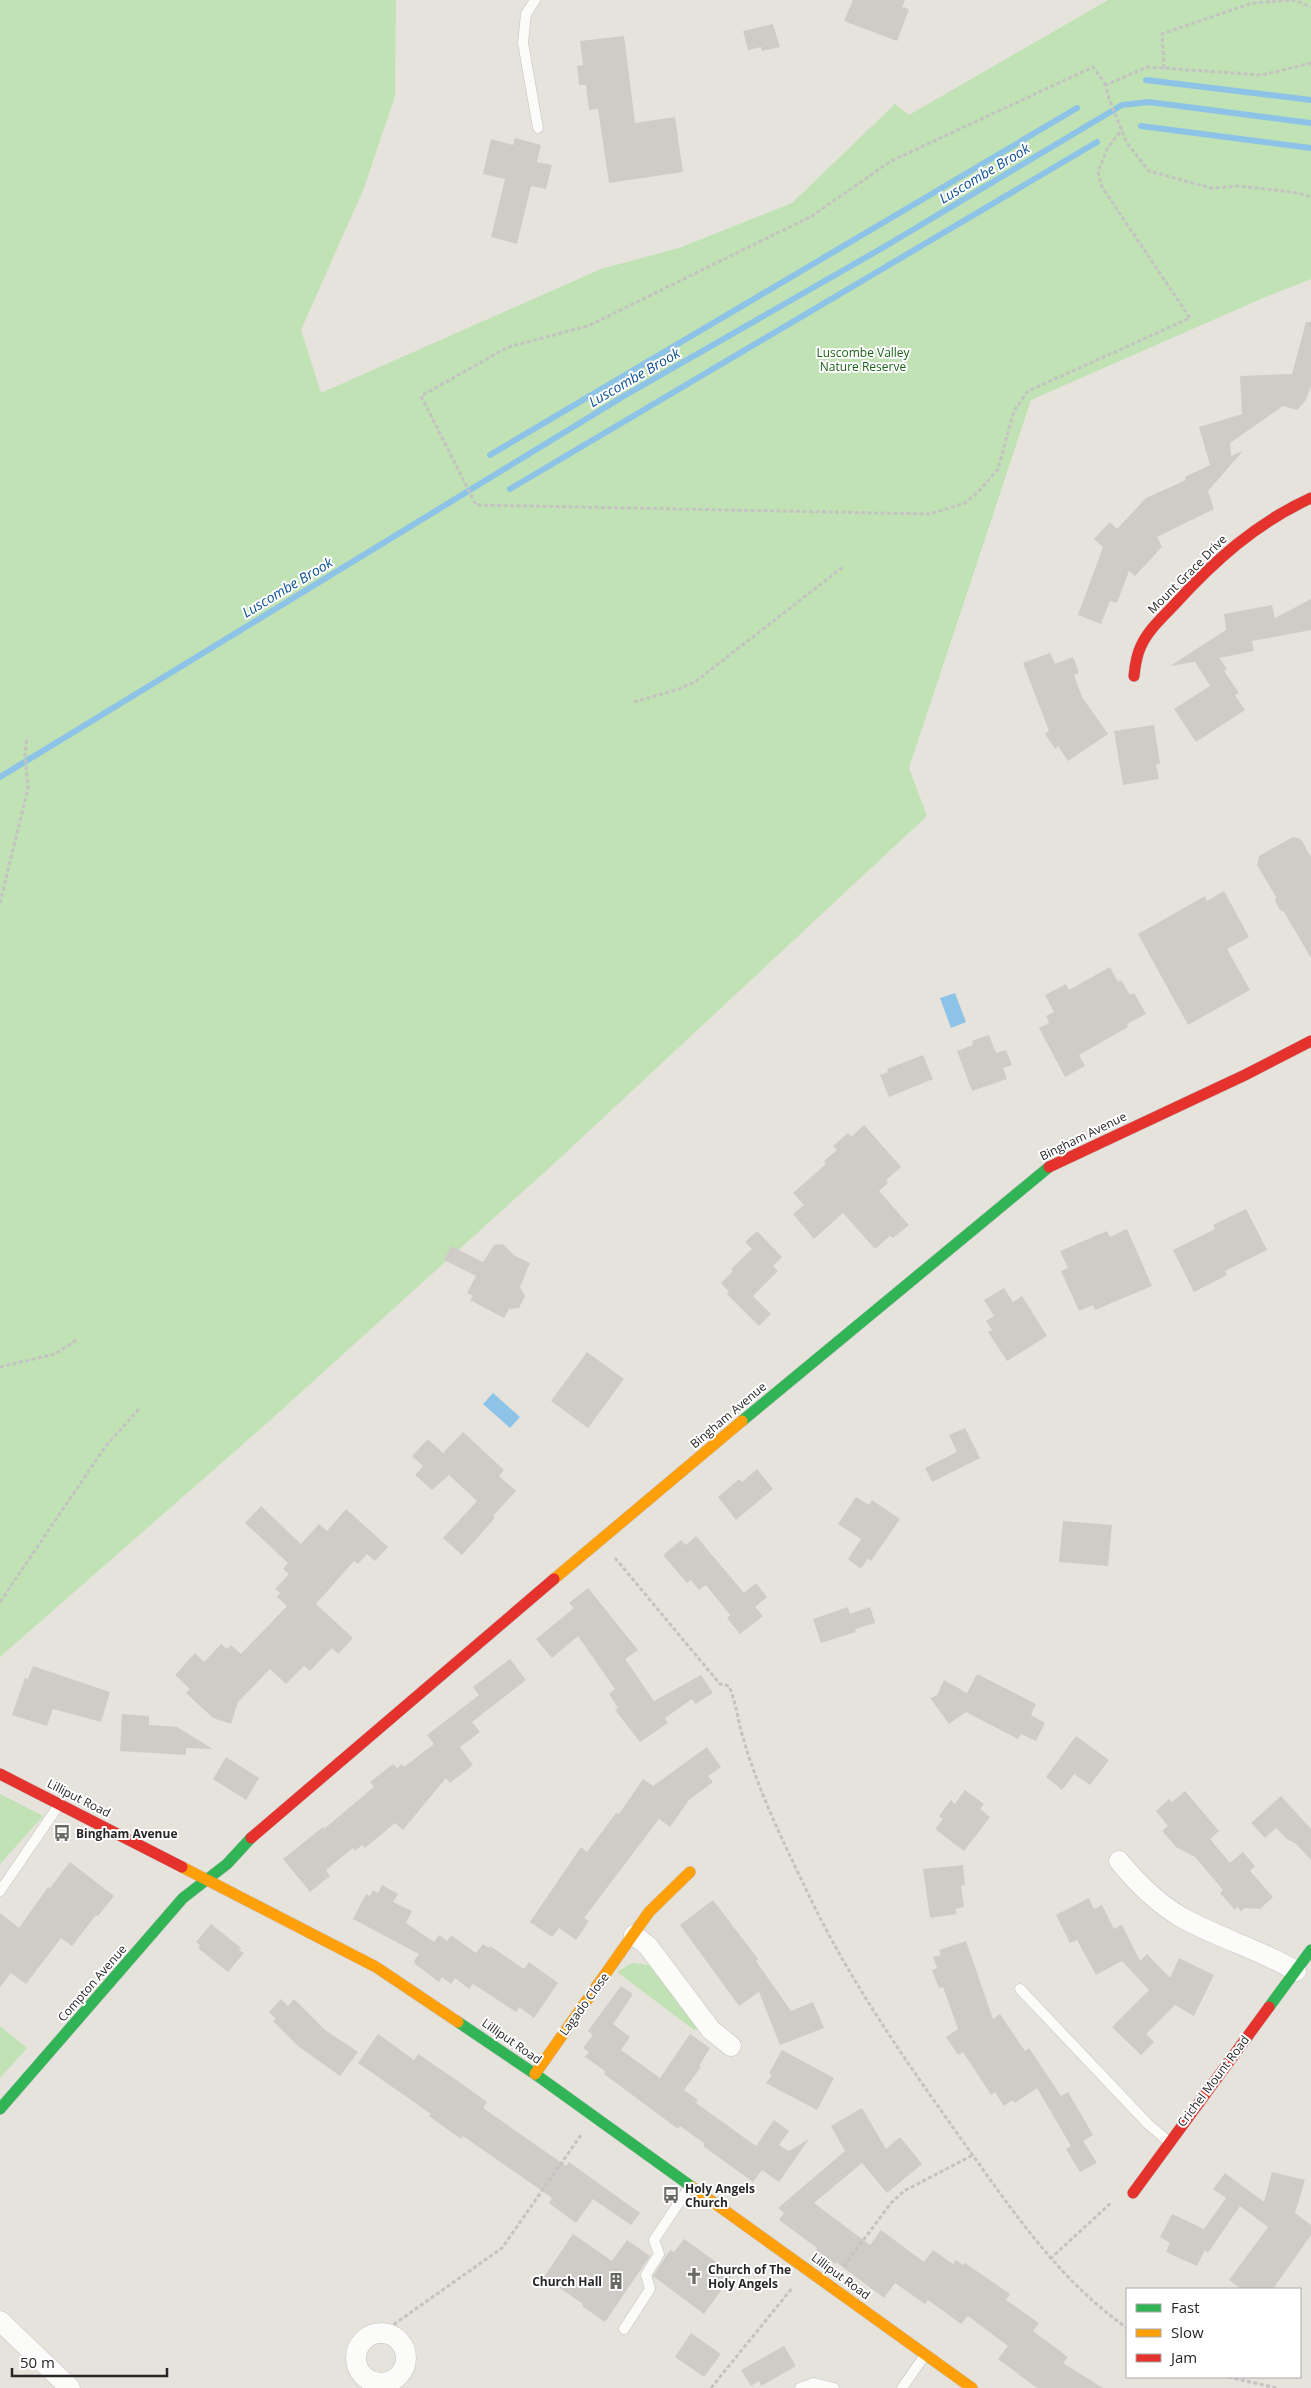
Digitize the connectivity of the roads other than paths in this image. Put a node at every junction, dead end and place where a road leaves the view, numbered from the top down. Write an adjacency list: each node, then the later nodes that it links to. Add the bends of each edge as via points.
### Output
1 (535, 0): 2 (lane, via 526,14 524,43)
2 (538, 128)
3 (1311, 498): 4 (street, Mount Grace Drive, via 1268,520 1180,597 1139,649)
4 (1134, 676)
5 (1311, 1041): 10 (street, Bingham Avenue, via 1043,1170 600,1540 247,1841 227,1864)
6 (0, 1774): 7 (street, Lilliput Road)
7 (60, 1804): 10 (street, Lilliput Road); 11 (lane)
8 (1119, 1861): 14 (street, via 1144,1890 1181,1917)
9 (690, 1872): 12 (street, Lagado Close, via 649,1912)
10 (208, 1879): 17 (street, Lilliput Road, via 376,1967); 18 (street, Compton Avenue, via 183,1898)
11 (0, 1891)
12 (634, 1935): 16 (street, via 648,1946 711,2030); 17 (street, Lagado Close)
13 (1311, 1950): 14 (street, Crichel Mount Road)
14 (1296, 1971): 19 (street, Crichel Mount Road)
15 (1020, 1989): 19 (lane)
16 (731, 2046)
17 (535, 2074): 20 (street, Lilliput Road)
18 (0, 2110)
19 (1169, 2142): 21 (street, Crichel Mount Road)
20 (690, 2185): 23 (lane, via 654,2240 658,2254 646,2276 650,2289); 24 (street, Lilliput Road)
21 (1133, 2193)
22 (0, 2321): 26 (street)
23 (624, 2329)
24 (926, 2354): 29 (lane); 30 (street, Lilliput Road)
25 (369, 2384): 25 (street, via 394,2380 407,2360 403,2345 391,2334 383,2332 366,2337 356,2352 358,2369)
26 (70, 2388)
27 (800, 2388): 28 (lane, via 814,2383)
28 (834, 2388)
29 (902, 2388)
30 (972, 2388)

